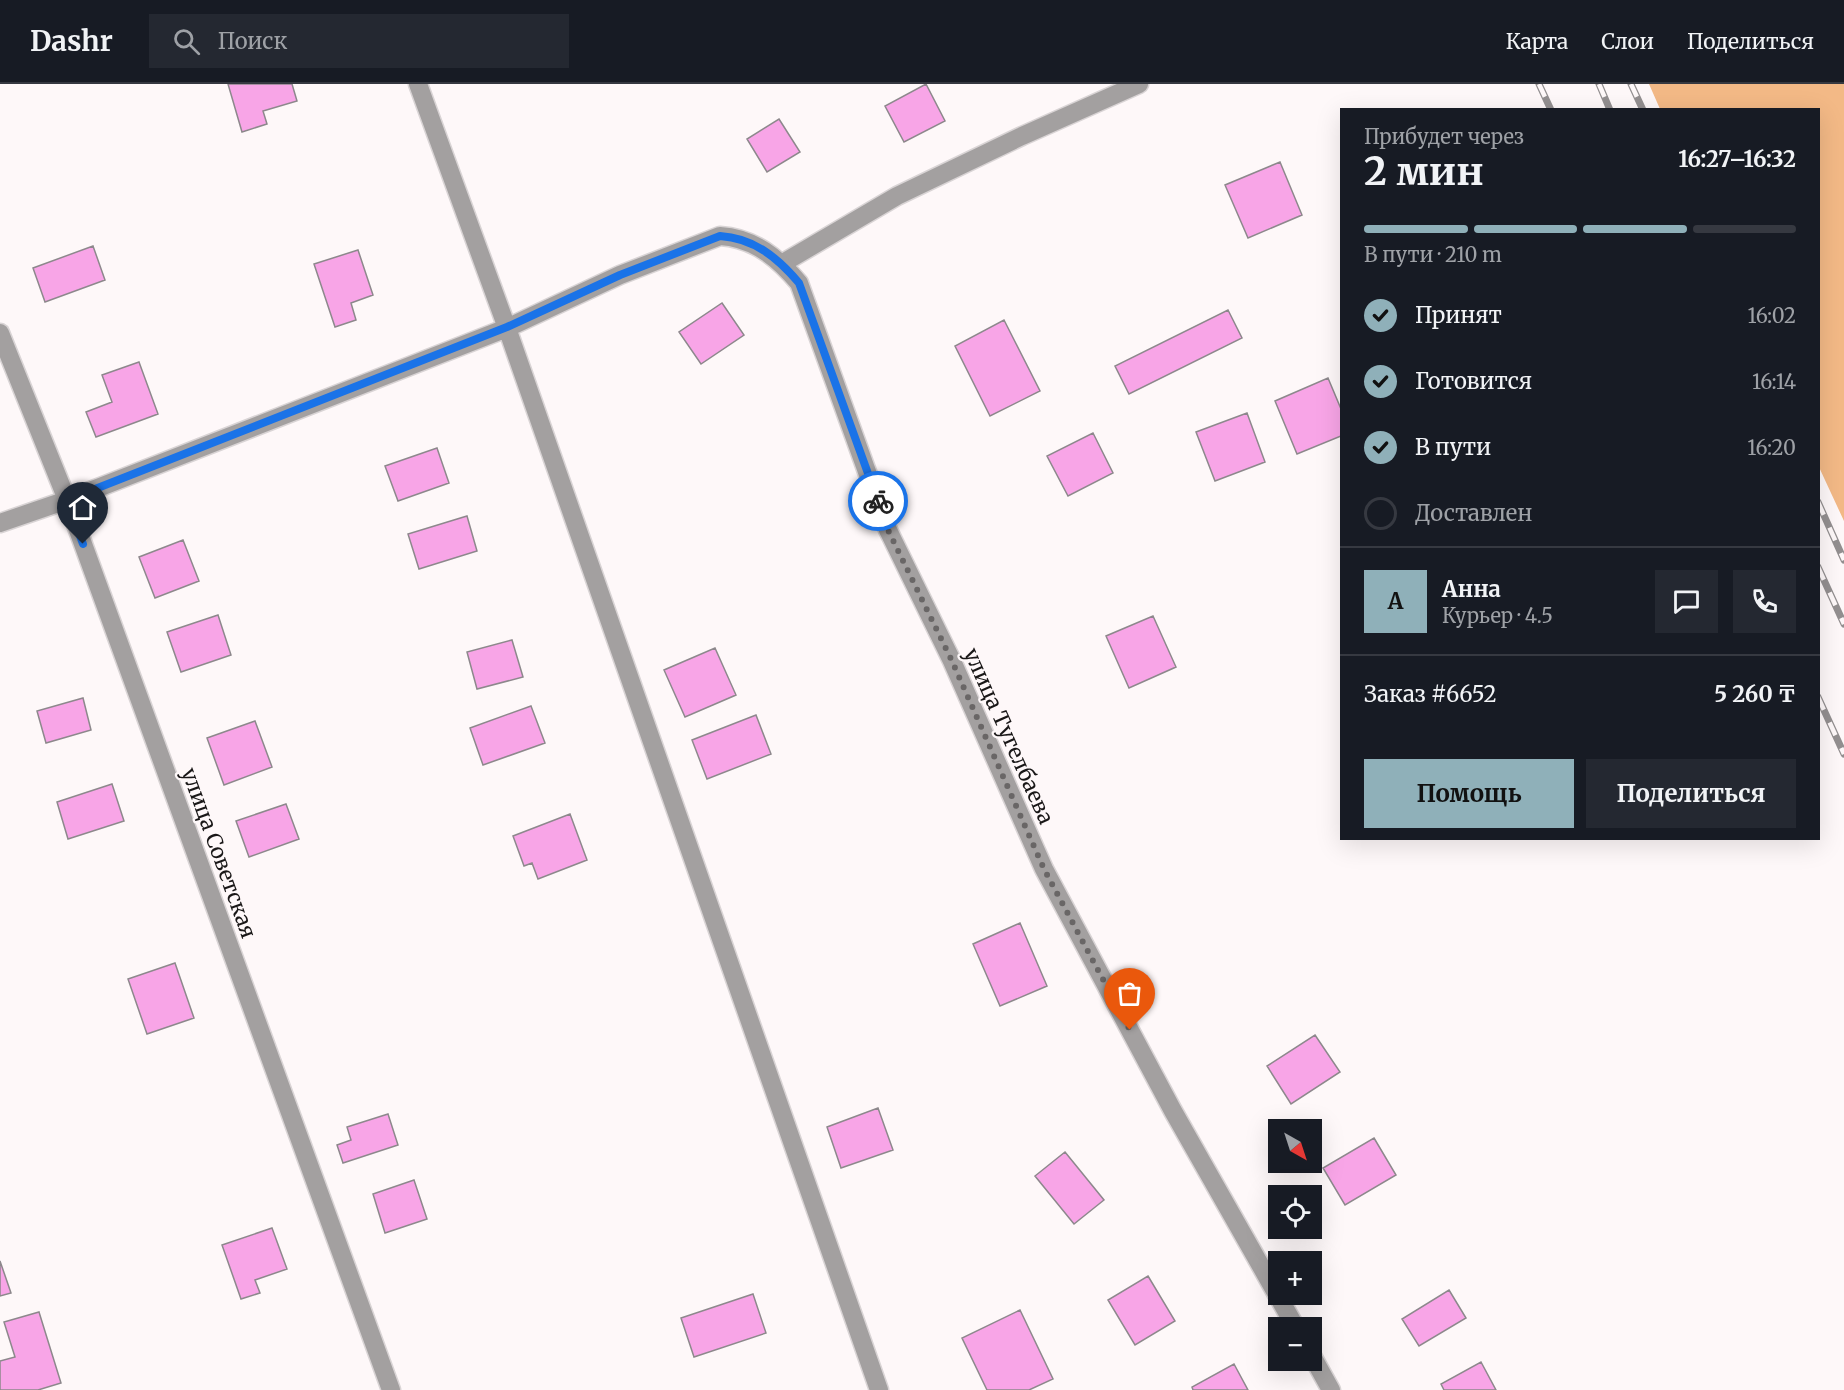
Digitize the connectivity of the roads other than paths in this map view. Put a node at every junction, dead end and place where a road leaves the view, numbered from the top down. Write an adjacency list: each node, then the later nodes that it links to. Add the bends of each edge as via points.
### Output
1 (418, 84): 4 (street)
2 (1139, 84): 3 (street, via 897,196)
3 (783, 263): 4 (street, via 747,241 720,236 620,275); 8 (street, улица Тугелбаева, via 799,283 888,530 952,661 1044,869 1173,1111)
4 (507, 327): 6 (street); 11 (street)
5 (0, 333): 6 (street, улица Советская)
6 (67, 500): 7 (street); 10 (street, улица Советская)
7 (0, 524)
8 (1290, 1317)
9 (1320, 1371): 12 (street)
10 (391, 1390)
11 (879, 1390)
12 (1331, 1390)

